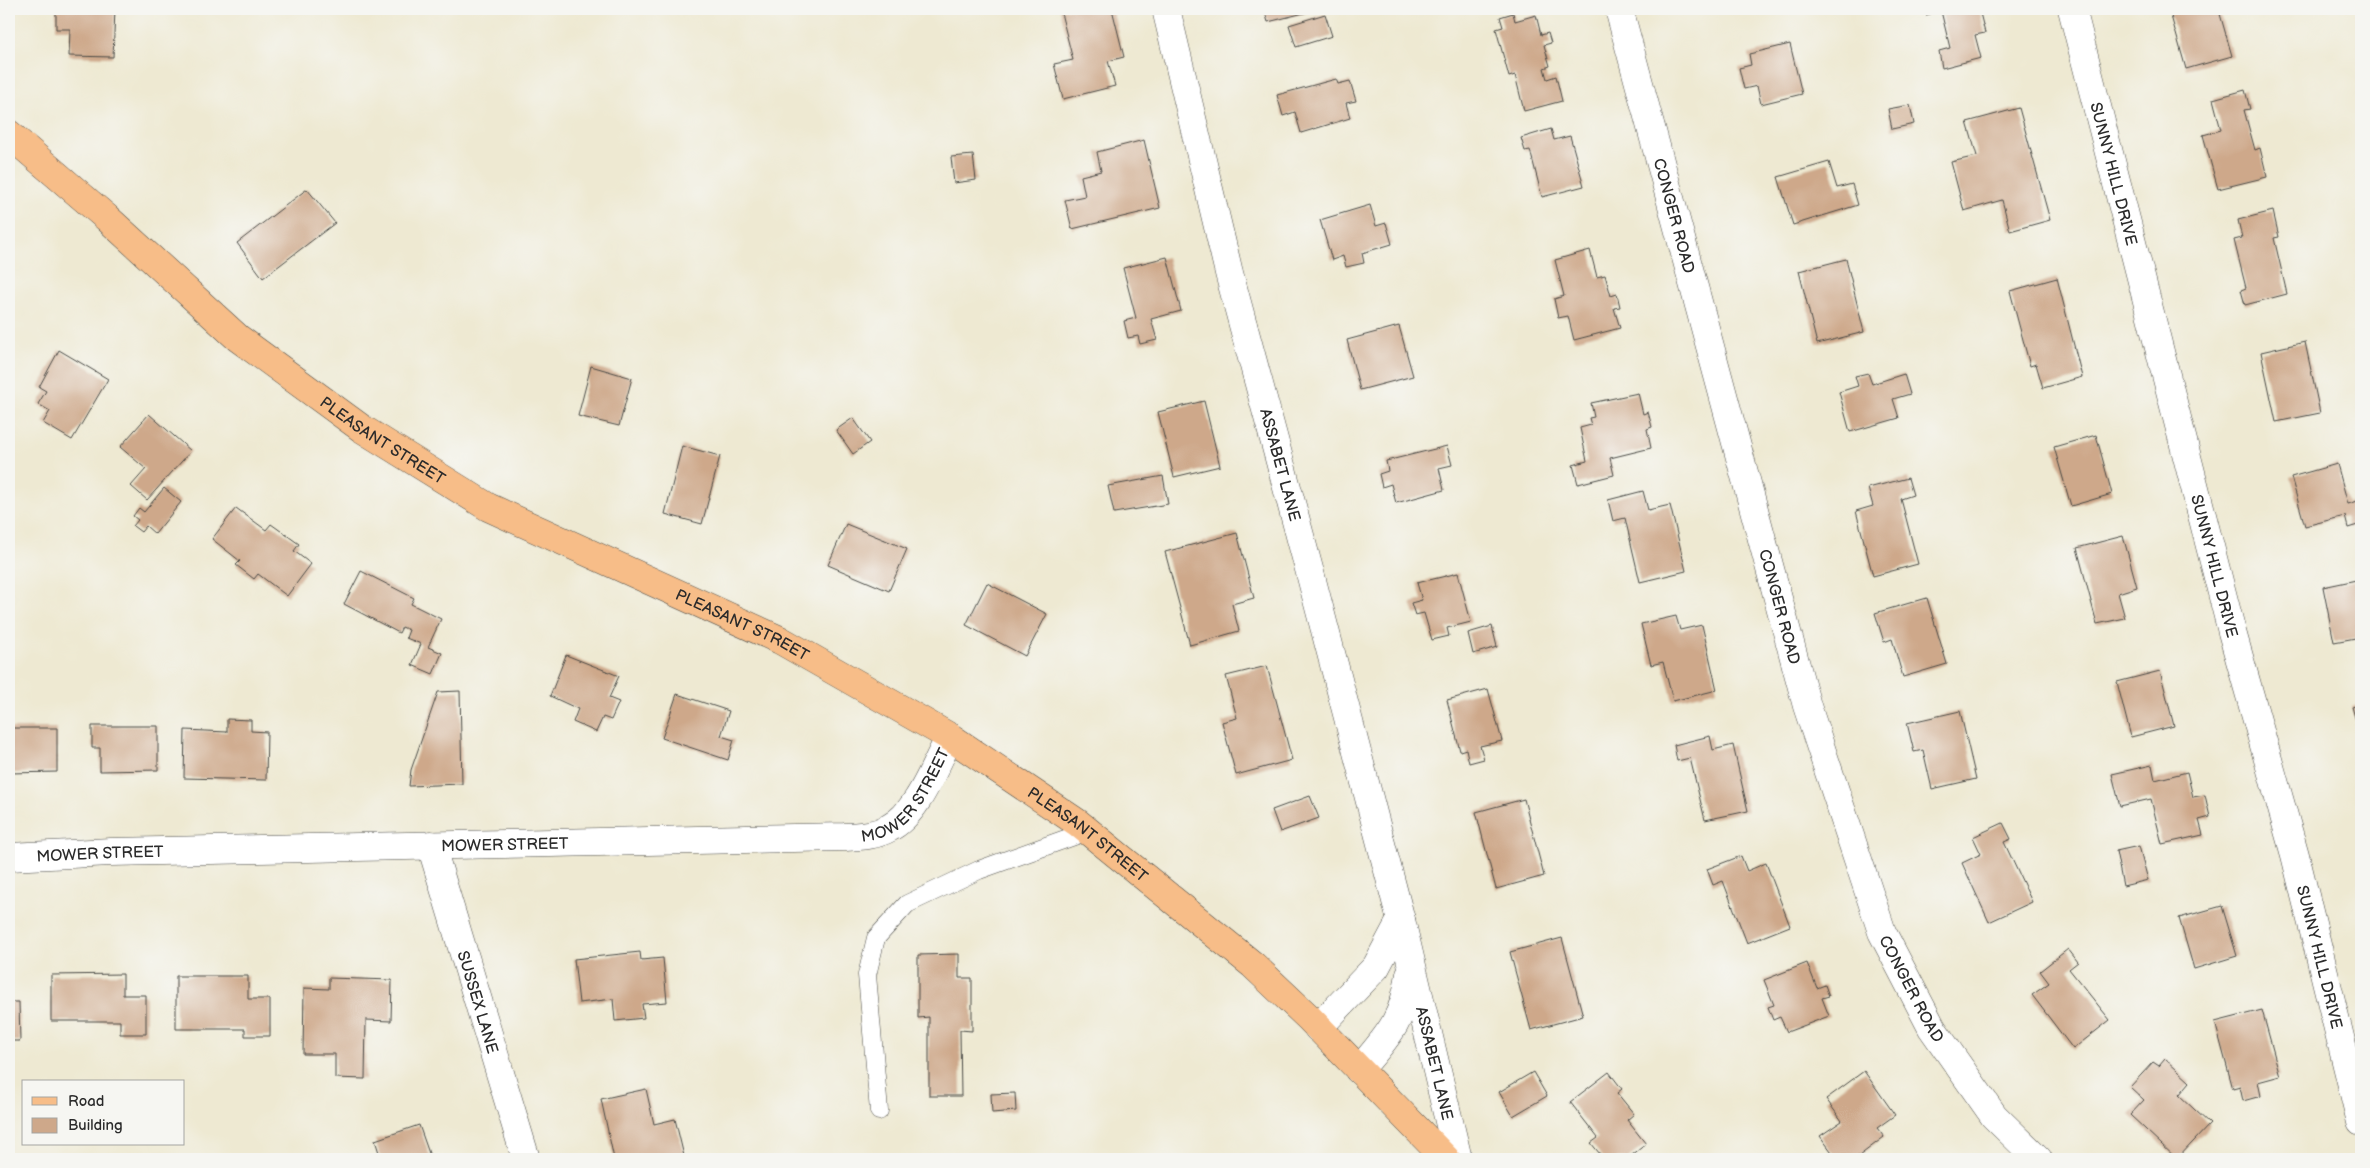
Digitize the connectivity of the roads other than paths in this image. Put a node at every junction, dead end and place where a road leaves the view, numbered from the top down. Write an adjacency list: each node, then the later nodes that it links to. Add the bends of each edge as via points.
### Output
1 (1166, 9): 9 (street, ASSABET LANE, via 1229,273)
2 (1619, 9): 18 (street, CONGER ROAD, via 1807,706 1882,932 1932,1028 1994,1116)
3 (2072, 9): 14 (street, SUNNY HILL DRIVE)
4 (9, 134): 5 (main road, PLEASANT STREET, via 238,338 361,428 488,507 780,640)
5 (950, 737): 6 (main road, PLEASANT STREET); 7 (street, MOWER STREET, via 907,813 890,828 870,835)
6 (1088, 831): 11 (main road, PLEASANT STREET, via 1253,965); 13 (lane, via 979,870 907,904 876,938 867,975)
7 (431, 845): 8 (street, MOWER STREET); 15 (street, SUSSEX LANE)
8 (9, 857)
9 (1401, 920): 10 (street, ASSABET LANE); 11 (street, via 1376,967)
10 (1412, 965): 12 (street, ASSABET LANE, via 1407,997 1395,1026); 17 (street, ASSABET LANE)
11 (1318, 1028): 12 (main road, PLEASANT STREET)
12 (1359, 1070): 16 (main road, PLEASANT STREET)
13 (879, 1111)
14 (2361, 1122)
15 (526, 1159)
16 (1446, 1159)
17 (1458, 1159)
18 (2038, 1159)

